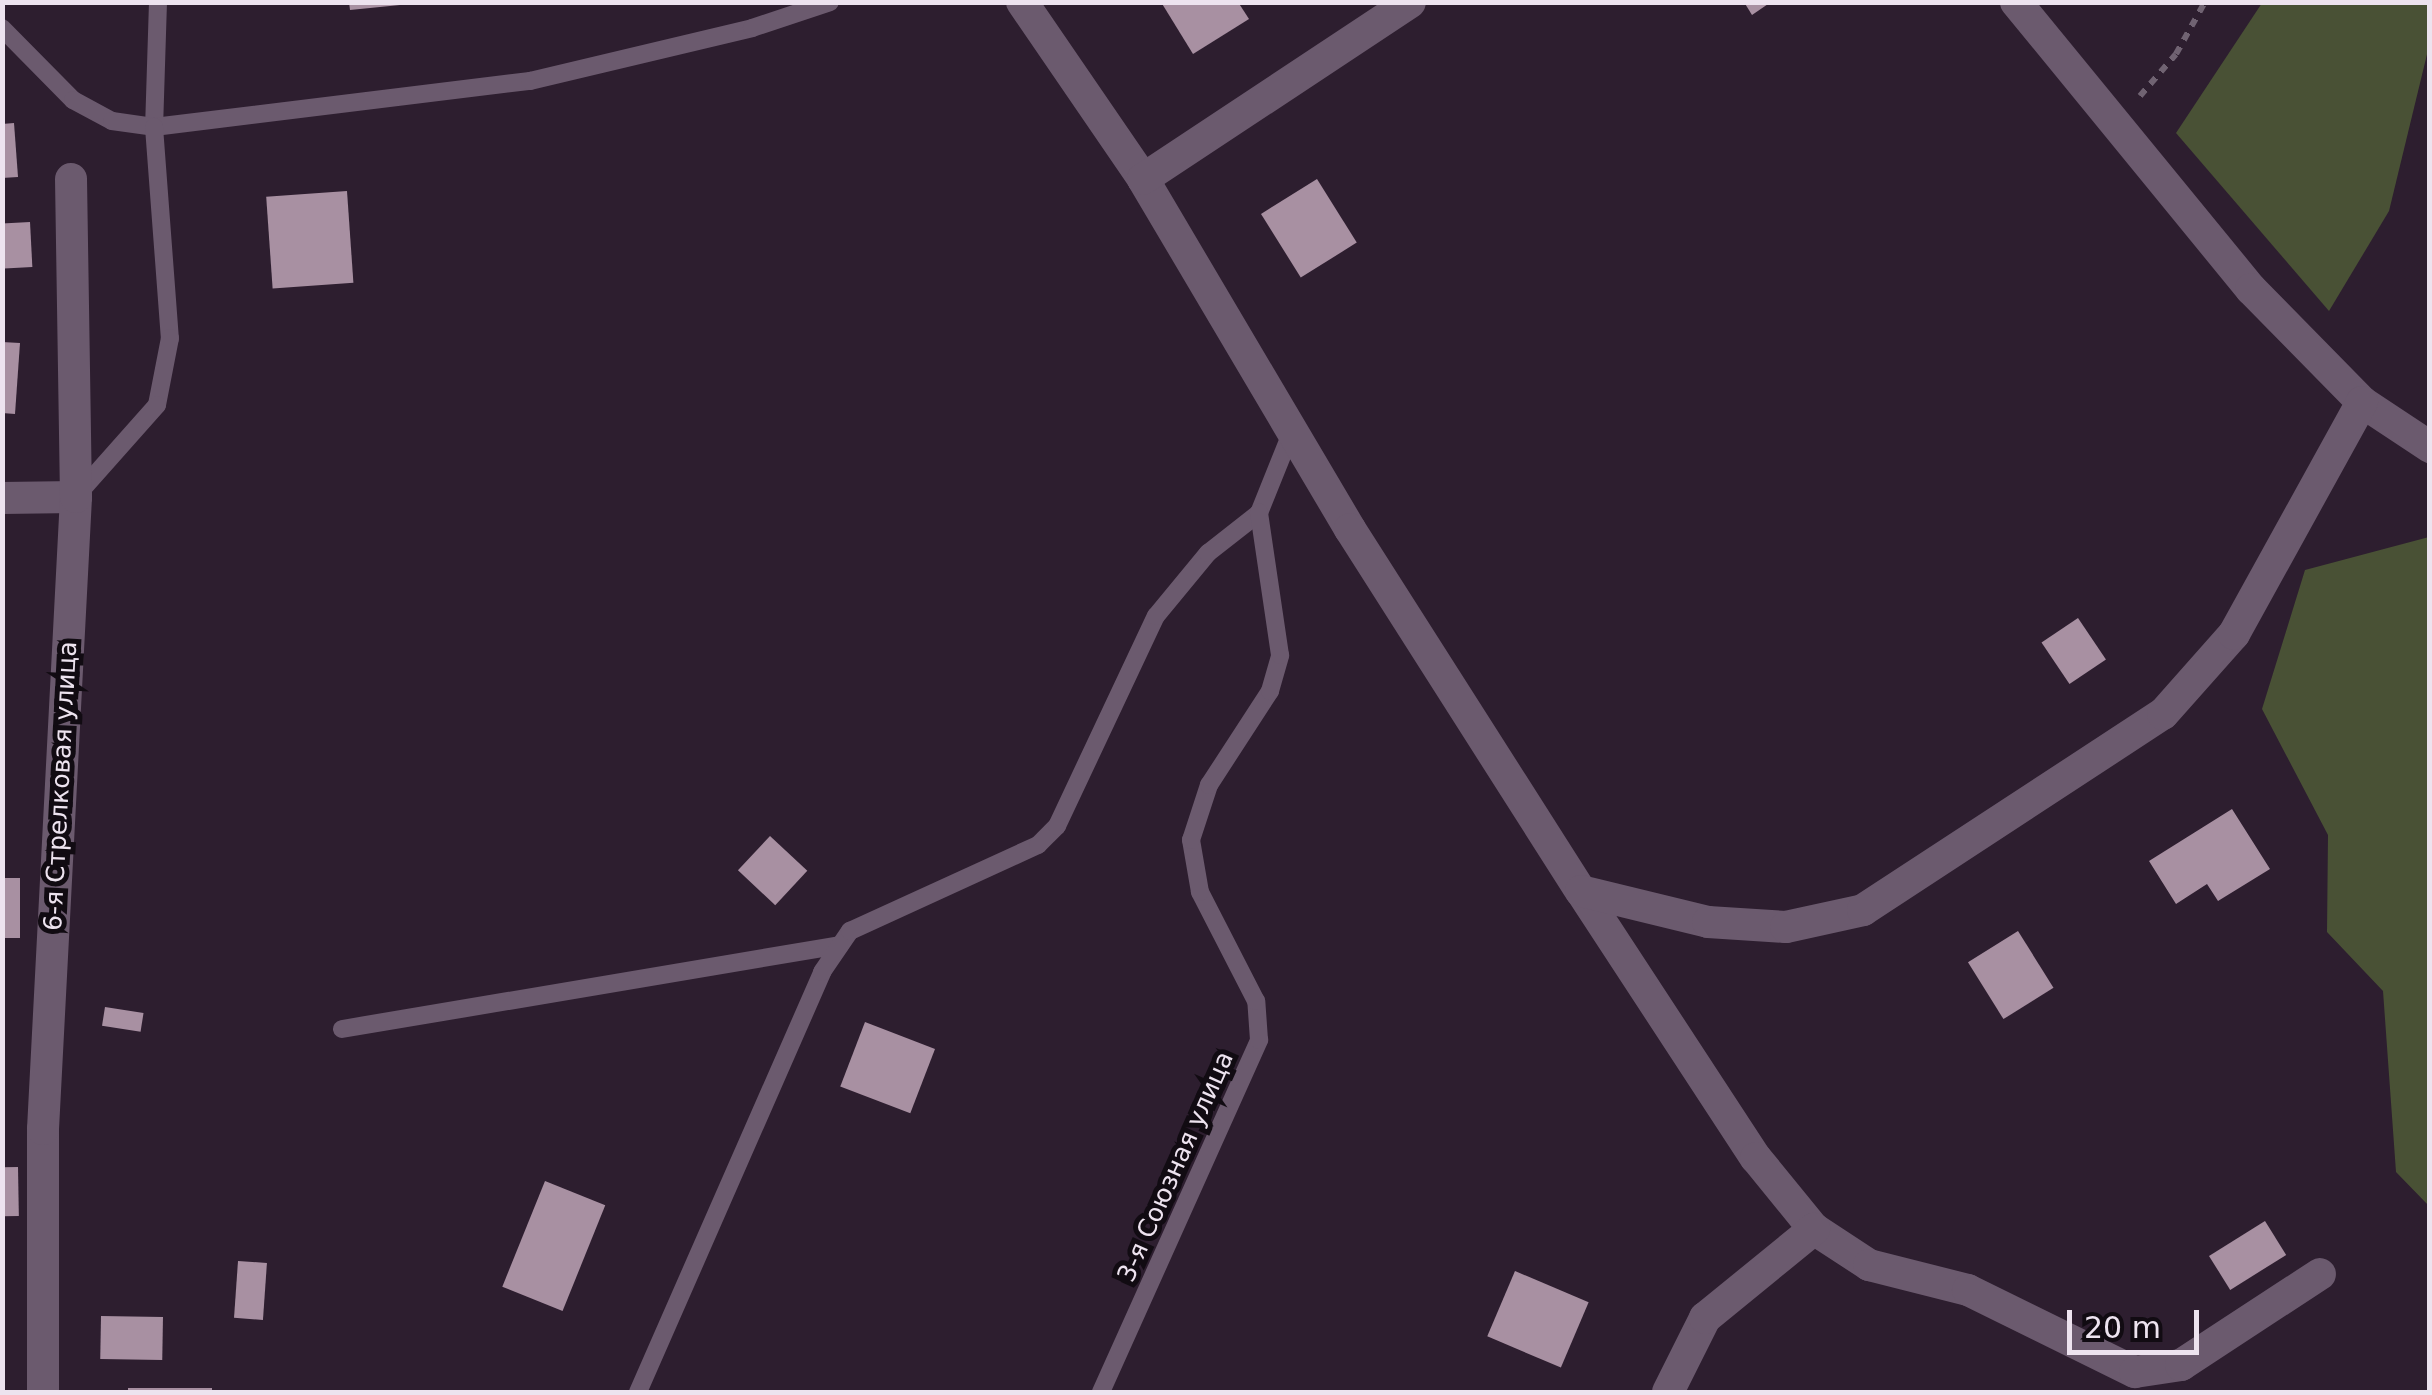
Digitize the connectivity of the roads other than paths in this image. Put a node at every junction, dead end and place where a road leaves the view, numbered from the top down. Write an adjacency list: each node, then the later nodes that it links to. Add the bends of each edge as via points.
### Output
1 (158, 2): 7 (lane)
2 (830, 2): 7 (lane, via 752,28 530,80)
3 (1022, 2): 9 (street)
4 (1410, 2): 9 (street)
5 (2016, 2): 10 (street, via 2251,289)
6 (2, 28): 7 (lane, via 73,100 112,120)
7 (154, 127): 13 (lane, via 170,338 157,405)
8 (72, 179): 13 (street, 6-я Стрелковая улица)
9 (1143, 179): 11 (street)
10 (2362, 402): 12 (street); 16 (street, via 2234,634 2163,714 1863,910 1766,926 1708,922)
11 (1292, 431): 15 (lane); 16 (street)
12 (2430, 447)
13 (76, 497): 14 (street); 21 (street, 6-я Стрелковая улица, via 44,1129)
14 (2, 498)
15 (1259, 513): 17 (lane, via 1208,553 1156,616 1057,826 1038,845 850,931); 23 (lane, 3-я Союзная улица, via 1280,656 1270,690 1209,785 1191,840 1200,892 1256,1001 1259,1040)
16 (1581, 891): 19 (street, via 1756,1158)
17 (840, 946): 18 (lane); 22 (lane, via 822,972)
18 (342, 1029)
19 (1814, 1228): 20 (street, via 1869,1264 1968,1290 2135,1372 2181,1365); 24 (street, via 1705,1318)
20 (2320, 1274)
21 (43, 1392)
22 (638, 1392)
23 (1101, 1392)
24 (1668, 1392)

